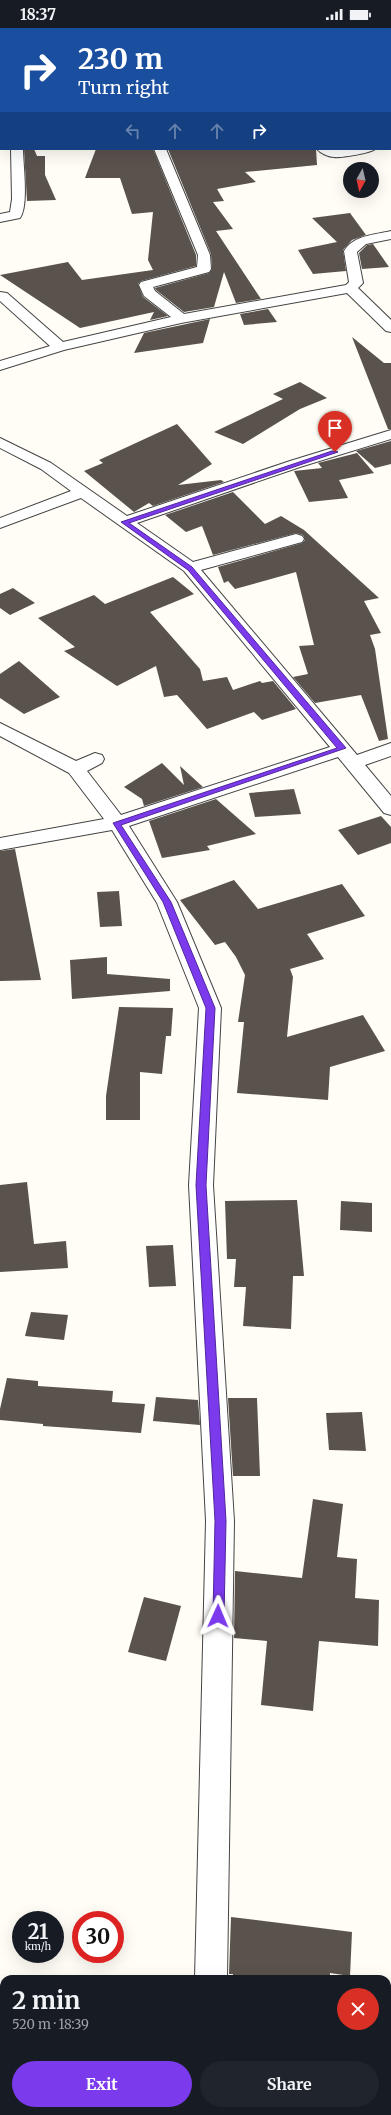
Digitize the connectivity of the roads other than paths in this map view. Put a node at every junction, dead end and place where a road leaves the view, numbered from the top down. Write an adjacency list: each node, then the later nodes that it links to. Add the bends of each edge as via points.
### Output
1 (11, 150): 5 (street, via 18,199 16,215)
2 (160, 150): 9 (street, via 204,255 204,268 146,285 149,293)
3 (325, 150): 4 (street, via 335,154)
4 (363, 150)
5 (0, 218)
6 (391, 235): 7 (street, via 362,241 350,251 356,283)
7 (350, 288): 9 (street); 10 (street)
8 (2, 296): 11 (street)
9 (181, 319): 11 (street)
10 (391, 328)
11 (60, 347): 12 (street)
12 (0, 366)
13 (391, 434): 16 (street)
14 (0, 442): 15 (street, via 46,466)
15 (82, 492): 16 (street); 17 (street)
16 (124, 522): 19 (street)
17 (0, 523)
18 (296, 538): 19 (street)
19 (190, 568): 22 (street)
20 (0, 729): 24 (street, via 85,764)
21 (391, 750): 22 (street)
22 (348, 756): 23 (street); 24 (street)
23 (391, 810)
24 (117, 823): 25 (street); 26 (street, via 167,902 210,1008 201,1185 220,1521)
25 (0, 844)
26 (211, 1975)

